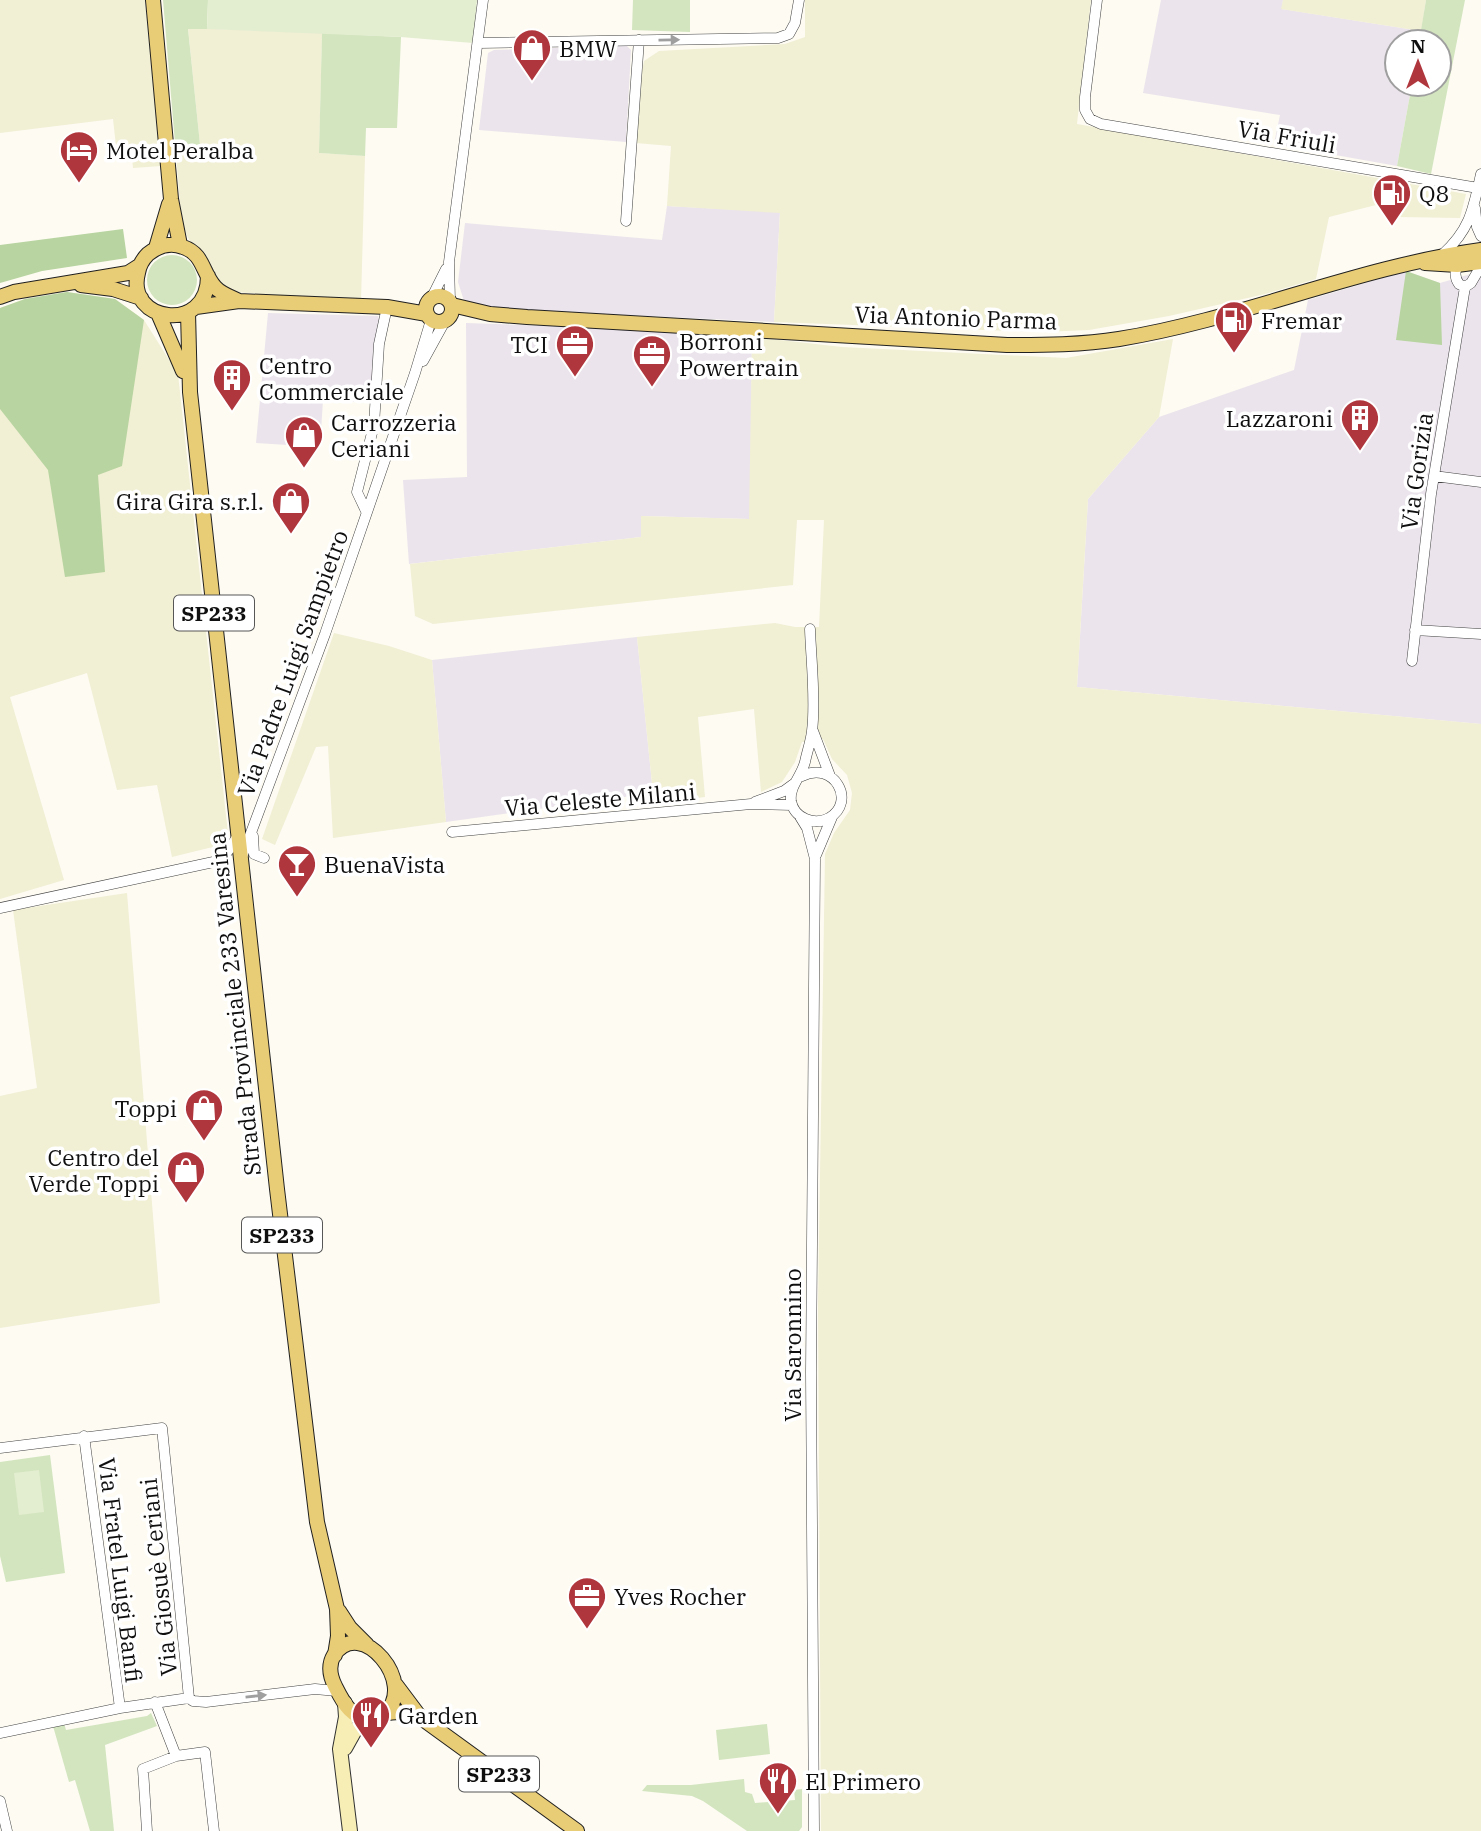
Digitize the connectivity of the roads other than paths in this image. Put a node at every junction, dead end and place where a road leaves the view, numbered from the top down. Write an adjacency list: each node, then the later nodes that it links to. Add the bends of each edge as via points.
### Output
1 (153, 0): 9 (main road)
2 (483, 0): 6 (street, Via Padre Luigi Sampietro)
3 (799, 0): 5 (street, one-way to 3, via 778,38 789,34)
4 (1097, 0): 8 (street, Via Friuli, via 1085,97 1090,119)
5 (639, 40): 6 (street); 11 (street)
6 (479, 43): 17 (street, Via Padre Luigi Sampietro)
7 (1481, 174): 8 (street)
8 (1478, 188): 10 (street)
9 (171, 200): 13 (main road); 14 (main road)
10 (1475, 208): 12 (street); 16 (street, via 1463,233)
11 (626, 221)
12 (1481, 236)
13 (180, 245): 14 (main road); 22 (main road, via 197,254)
14 (156, 248): 21 (main road)
15 (1481, 252): 16 (main road, Via Antonio Parma); 20 (street)
16 (1441, 256): 18 (main road, Via Antonio Parma)
17 (449, 262): 28 (street, Via Padre Luigi Sampietro); 31 (street, Via Padre Luigi Sampietro)
18 (1410, 262): 20 (main road, Via Antonio Parma); 33 (main road, Via Antonio Parma, via 1198,322 1079,344 1007,345)
19 (1481, 264): 20 (main road, Via Antonio Parma); 24 (street, Via Gorizia)
20 (1457, 265): 24 (street, Via Gorizia, via 1457,280)
21 (139, 266): 23 (main road); 26 (main road, via 136,277)
22 (208, 276): 27 (main road, via 216,289); 30 (main road, SP233, via 204,296)
23 (66, 284): 25 (main road); 26 (main road, via 113,289)
24 (1465, 287): 35 (street, Via Gorizia)
25 (0, 297)
26 (141, 298): 32 (main road, SP233)
27 (239, 301): 29 (main road); 30 (main road)
28 (451, 303): 31 (main road, Via Antonio Parma, via 439,296); 31 (main road, via 451,316); 33 (main road, Via Antonio Parma)
29 (387, 307): 31 (main road); 37 (street, Via Padre Luigi Sampietro, via 379,344 374,425 357,492)
30 (192, 309): 32 (main road, via 170,316); 34 (main road, Strada Provinciale 233 Varesina / SP233)
31 (433, 311): 33 (main road, Via Antonio Parma); 37 (street, Via Padre Luigi Sampietro)
32 (158, 313): 34 (main road, Strada Provinciale 233 Varesina / SP233)
33 (490, 314)
34 (190, 392): 51 (main road, Strada Provinciale 233 Varesina / SP233)
35 (1434, 476): 36 (street); 39 (street, Via Gorizia)
36 (1481, 482)
37 (366, 511): 49 (street, Via Padre Luigi Sampietro)
38 (810, 629): 42 (street, Via Saronnino)
39 (1415, 630): 40 (street); 41 (street, Via Gorizia)
40 (1481, 634)
41 (1412, 661)
42 (812, 730): 43 (street, Via Saronnino); 44 (street, Via Saronnino)
43 (830, 776): 44 (street, via 815,772); 48 (street, Via Saronnino, via 841,791)
44 (798, 779): 45 (street, via 784,791); 46 (street, Via Saronnino, via 791,791)
45 (751, 804): 46 (street); 50 (street, Via Celeste Milani)
46 (792, 805): 47 (street, Via Saronnino)
47 (799, 815): 48 (street, via 819,822); 53 (street, Via Saronnino)
48 (832, 816): 53 (street, Via Saronnino)
49 (253, 829): 52 (street, Via Padre Luigi Sampietro, via 254,854); 54 (street, Via Padre Luigi Sampietro)
50 (452, 832)
51 (239, 834): 54 (main road, Strada Provinciale 233 Varesina / SP233); 55 (street, via 218,861)
52 (264, 858)
53 (815, 859): 74 (street, Via Saronnino)
54 (241, 860): 58 (main road, Strada Provinciale 233 Varesina / SP233, via 317,1522)
55 (0, 908)
56 (84, 1436): 57 (street); 63 (street, Via Giosuè Ceriani, via 162,1428); 65 (street, Via Fratel Luigi Banfi)
57 (0, 1448)
58 (337, 1609): 59 (main road, SP233); 60 (main road, SP233)
59 (367, 1645): 60 (main road, via 349,1644); 61 (main road, SP233, via 380,1656)
60 (335, 1655): 62 (main road, SP233, via 330,1674)
61 (396, 1685): 66 (main road, via 394,1702); 67 (main road, SP233)
62 (341, 1697): 63 (street, one-way to 62, via 206,1702 315,1689); 68 (main road, via 357,1715); 71 (street, via 346,1717)
63 (189, 1698): 64 (street, Via Giosuè Ceriani)
64 (155, 1702): 65 (street, Via Giosuè Ceriani); 70 (street)
65 (120, 1708): 69 (street, Via Giosuè Ceriani)
66 (385, 1713): 67 (main road, SP233); 68 (main road, SP233)
67 (420, 1717): 78 (main road, SP233)
68 (370, 1718): 71 (street, via 355,1730)
69 (0, 1732)
70 (176, 1756): 76 (street, via 143,1769); 77 (street, via 205,1752)
71 (341, 1756): 73 (street)
72 (0, 1801): 75 (street)
73 (346, 1827)
74 (812, 1830)
75 (7, 1831)
76 (147, 1831)
77 (214, 1831)
78 (577, 1831)

